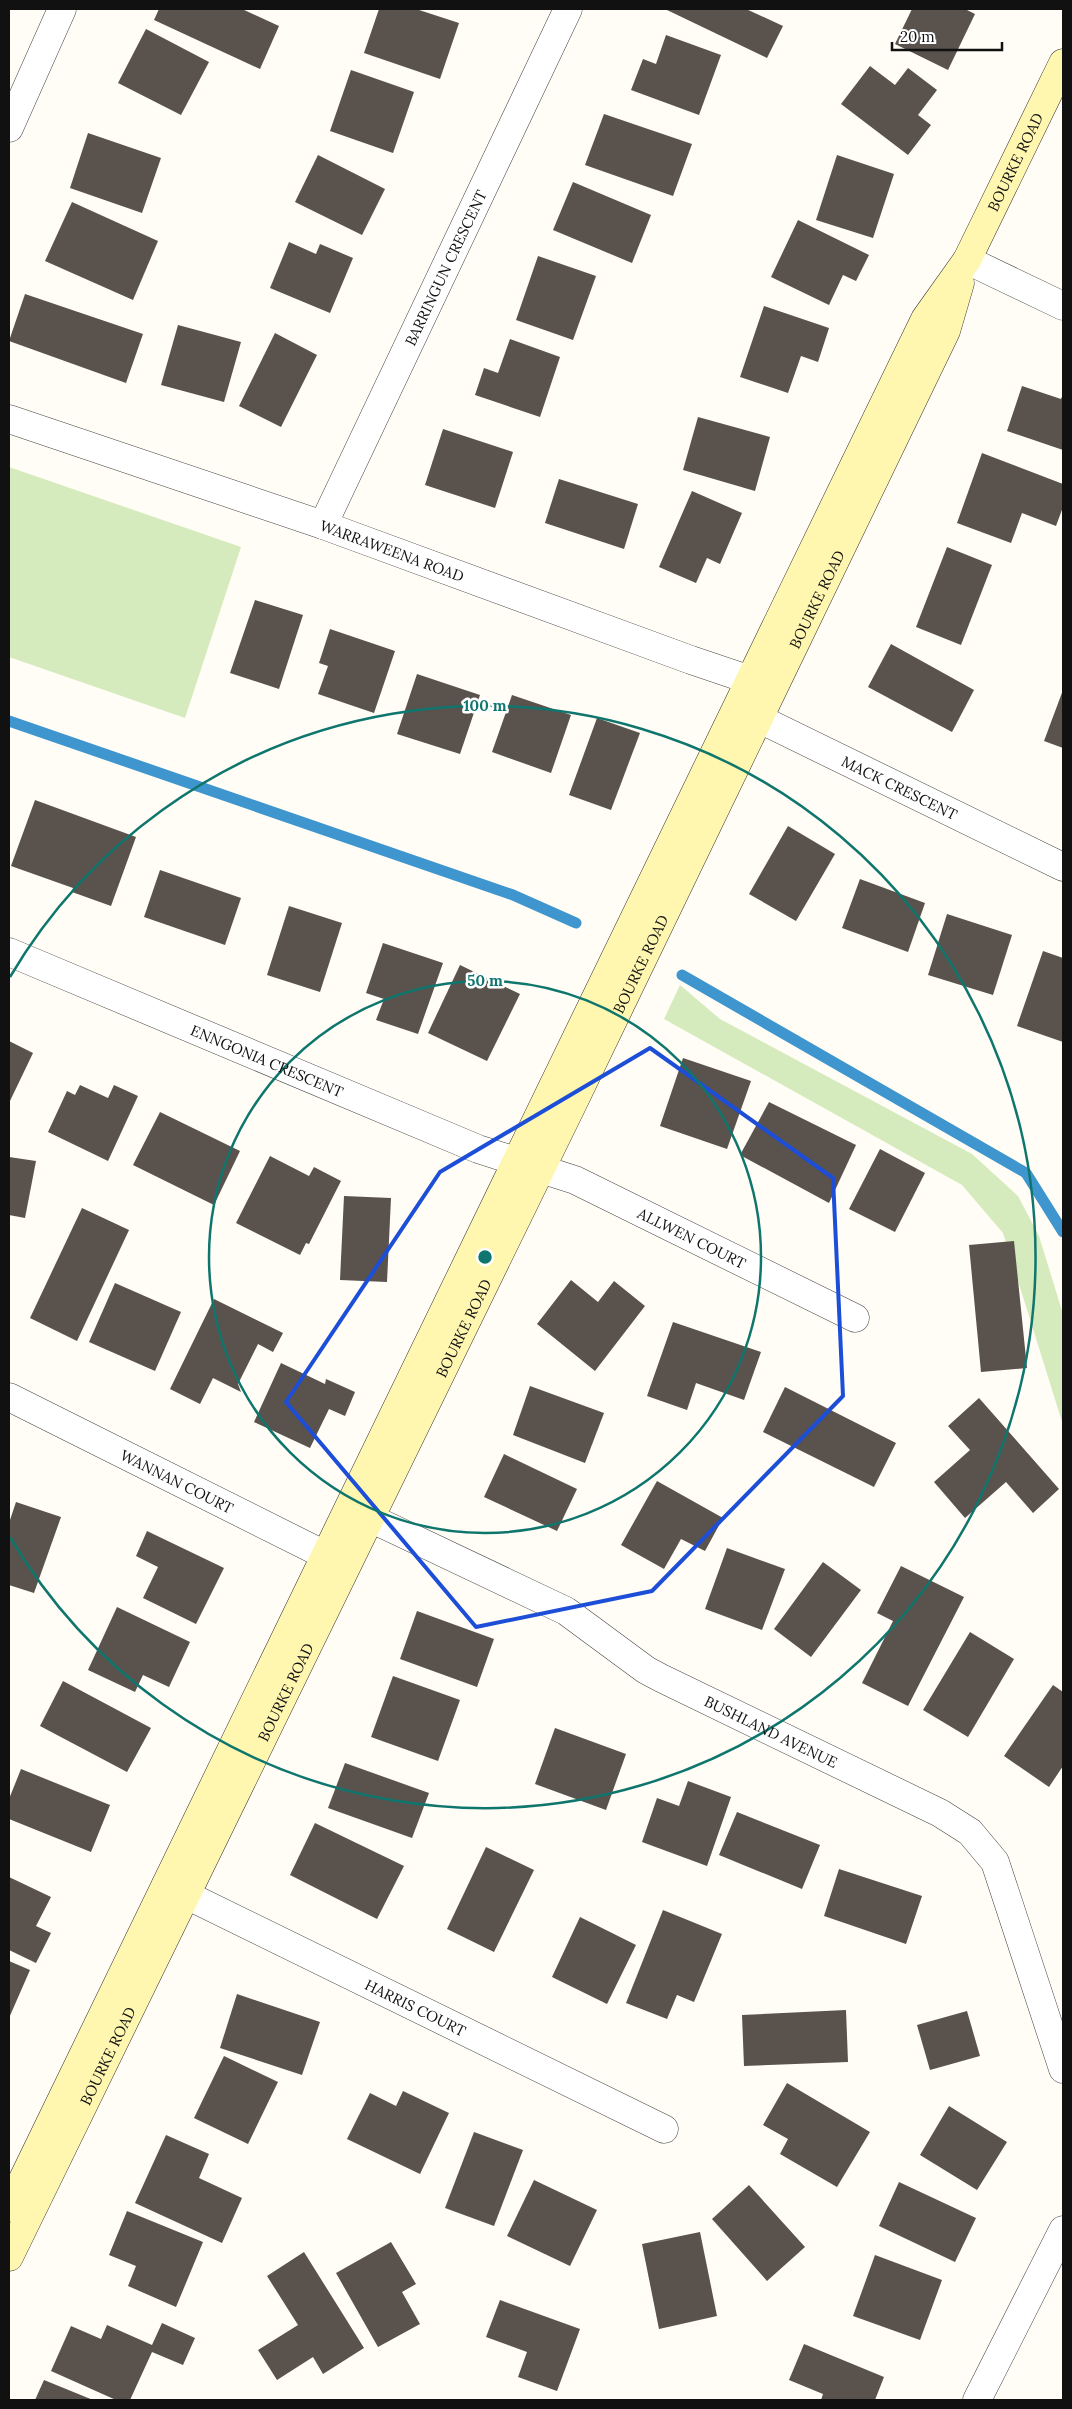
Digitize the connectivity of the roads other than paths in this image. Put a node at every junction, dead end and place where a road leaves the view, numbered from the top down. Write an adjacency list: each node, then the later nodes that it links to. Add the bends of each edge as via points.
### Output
1 (62, 9): 4 (street)
2 (568, 9): 8 (street, BARRINGUN CRESCENT)
3 (1063, 63): 5 (main road, BOURKE ROAD)
4 (9, 128)
5 (967, 260): 6 (street); 9 (main road, BOURKE ROAD, via 946,331)
6 (1063, 306)
7 (9, 419): 8 (street, WARRAWEENA ROAD)
8 (323, 525): 9 (street, WARRAWEENA ROAD)
9 (762, 684): 10 (main road, BOURKE ROAD)
10 (748, 713): 11 (street, MACK CRESCENT); 13 (main road, BOURKE ROAD)
11 (1063, 867)
12 (9, 952): 13 (street, ENNGONIA CRESCENT, via 478,1149)
13 (527, 1166): 14 (street, ALLWEN COURT, via 582,1184); 16 (main road, BOURKE ROAD)
14 (855, 1318)
15 (9, 1397): 17 (street, WANNAN COURT)
16 (359, 1512): 17 (main road, BOURKE ROAD); 19 (street, BUSHLAND AVENUE, via 566,1611 646,1670 940,1813 970,1832 995,1862)
17 (335, 1561): 18 (main road, BOURKE ROAD)
18 (175, 1889): 20 (street, HARRIS COURT); 21 (main road, BOURKE ROAD); 23 (main road, BOURKE ROAD)
19 (1063, 2068)
20 (664, 2129)
21 (9, 2208)
22 (1063, 2230): 24 (street)
23 (9, 2257)
24 (978, 2400)

